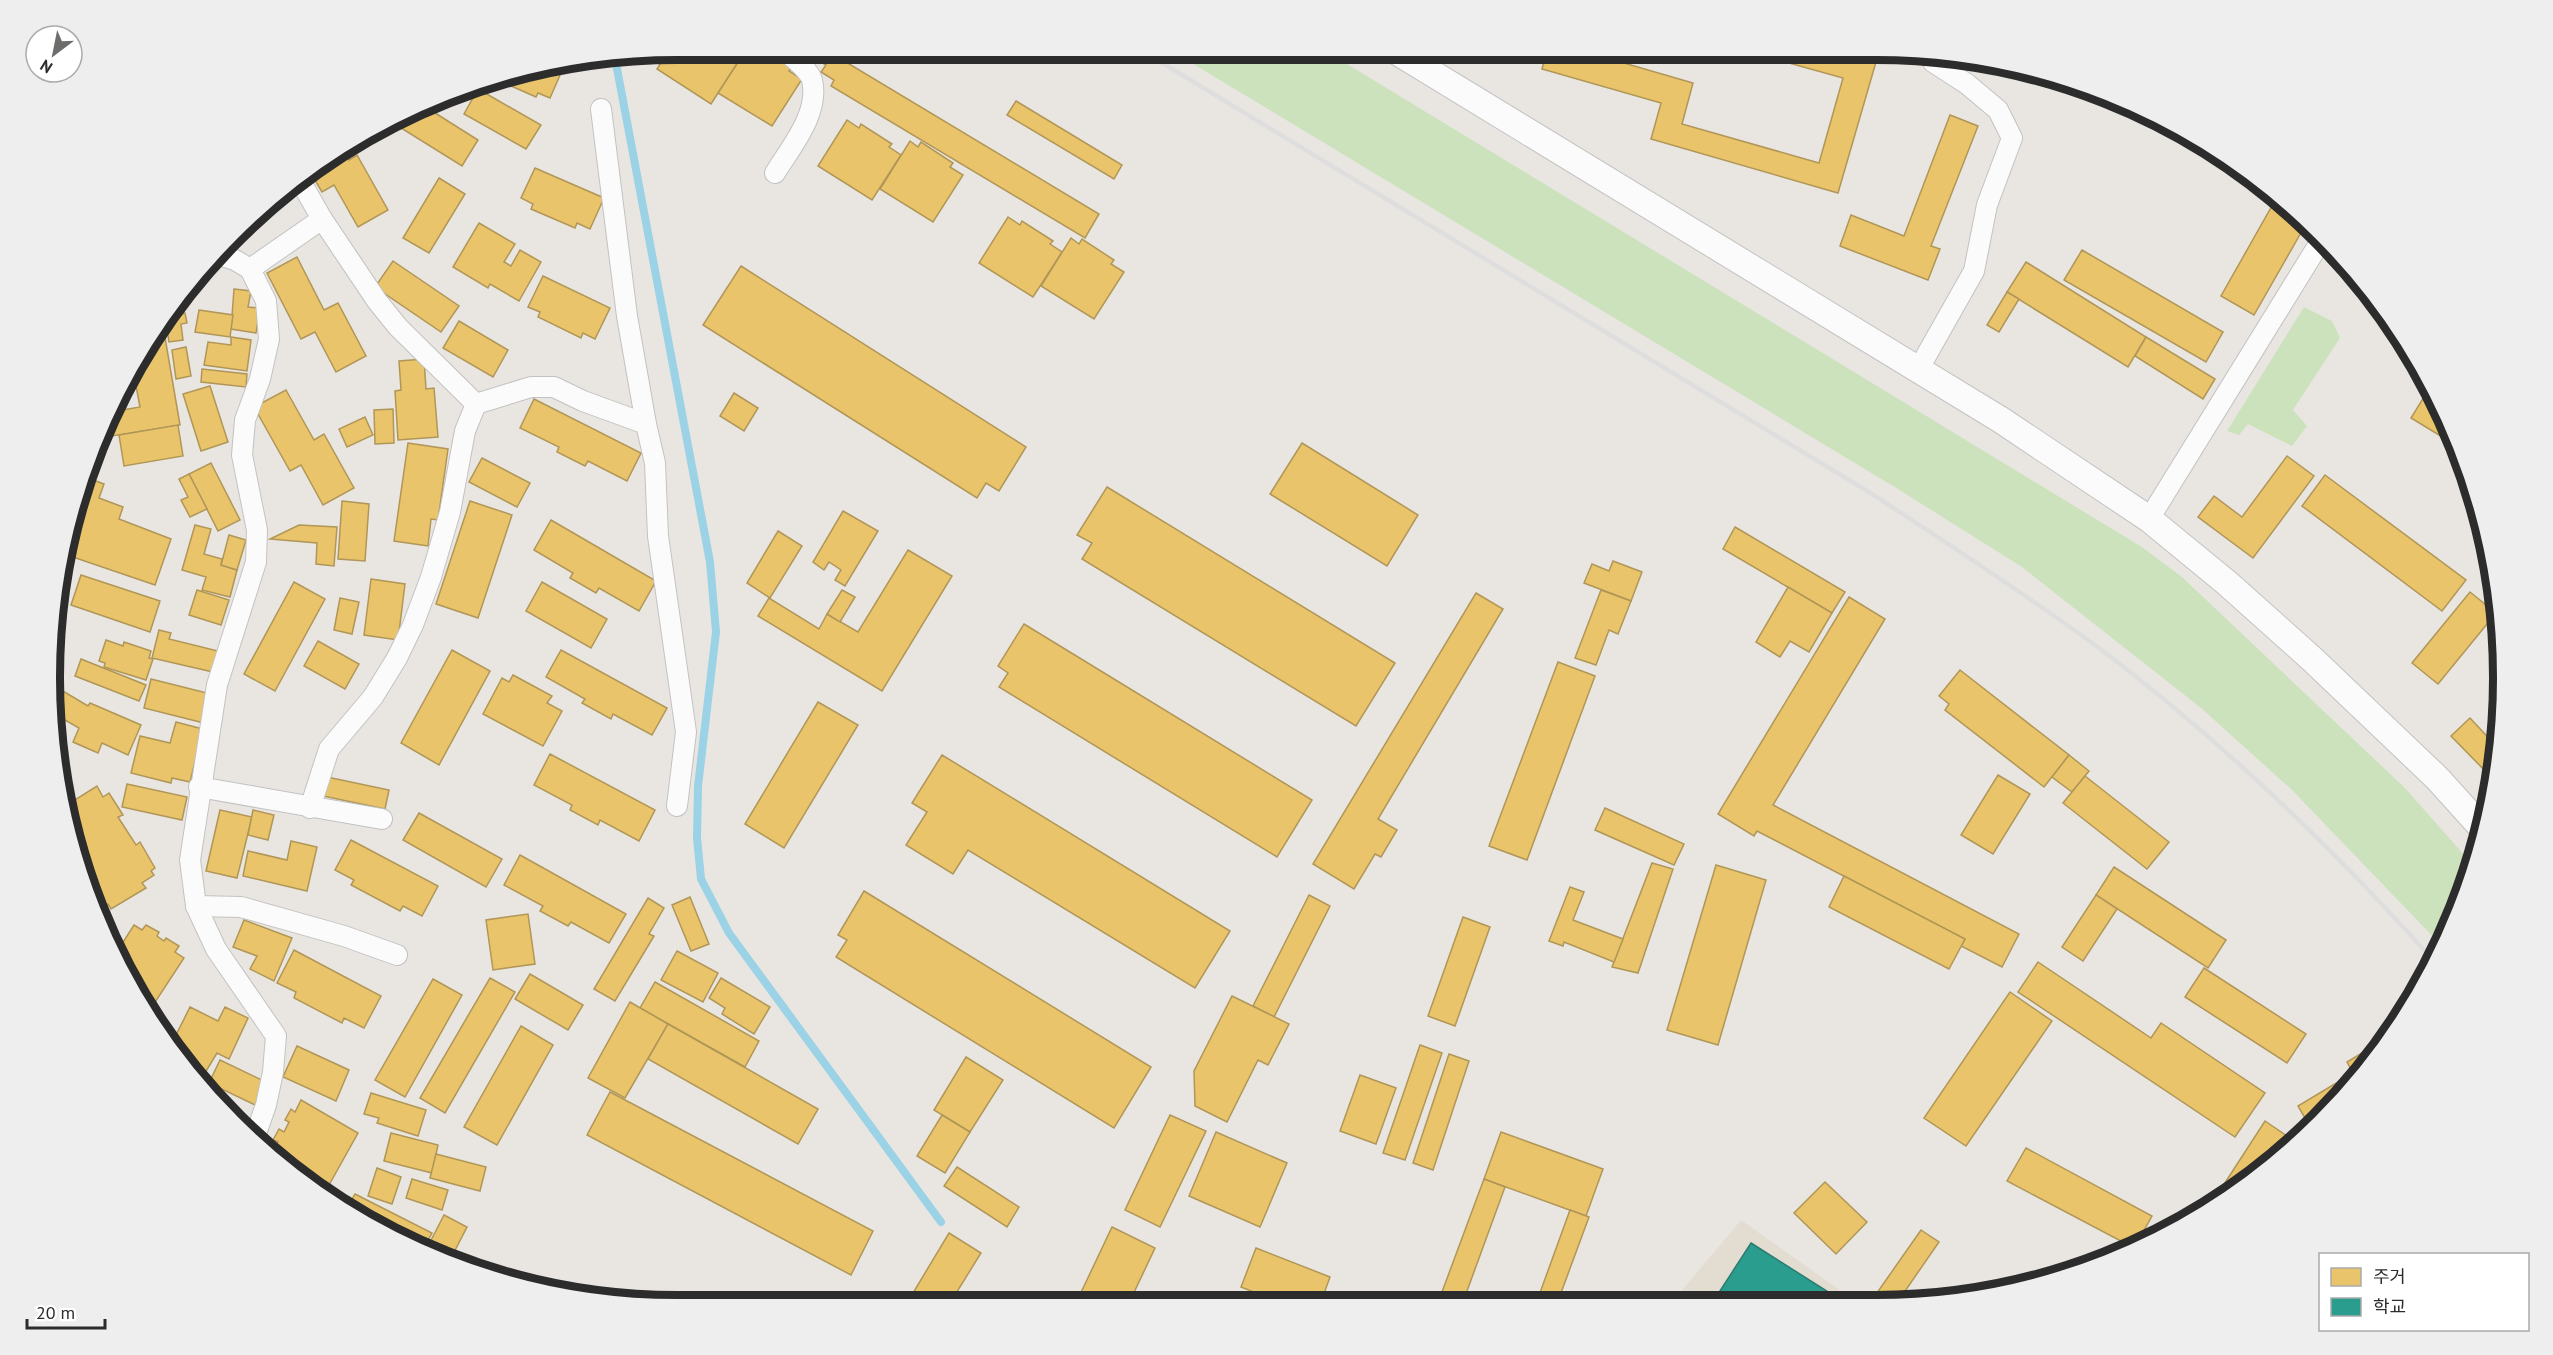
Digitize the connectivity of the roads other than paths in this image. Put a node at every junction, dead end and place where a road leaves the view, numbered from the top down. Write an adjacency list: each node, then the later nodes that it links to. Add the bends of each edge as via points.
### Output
1 (794, 60): 5 (street, via 812,78 813,97 804,127)
2 (1410, 60): 11 (street)
3 (1934, 63): 11 (street, via 1998,110 2012,138 1987,205 1974,271)
4 (601, 109): 13 (street, via 627,316)
5 (775, 173)
6 (304, 187): 7 (street)
7 (322, 219): 10 (street); 12 (street, via 398,327)
8 (2317, 247): 14 (street)
9 (226, 257): 10 (street)
10 (250, 270): 15 (street, via 266,301 269,320 260,379 245,420 243,455 257,530 256,562 217,686)
11 (1918, 370): 14 (street)
12 (476, 404): 13 (street, via 531,387 554,387); 17 (street, via 465,431 447,523 413,625 372,697 329,749)
13 (646, 424): 16 (street, via 655,463 658,536 686,732)
14 (2149, 519): 19 (street, via 2312,659 2437,778)
15 (200, 787): 17 (street); 20 (street, via 190,860)
16 (677, 806)
17 (310, 808): 18 (street)
18 (382, 819)
19 (2476, 821)
20 (196, 906): 21 (street, via 241,907); 22 (street, via 216,949 276,1036 273,1072)
21 (397, 955)
22 (257, 1130)

